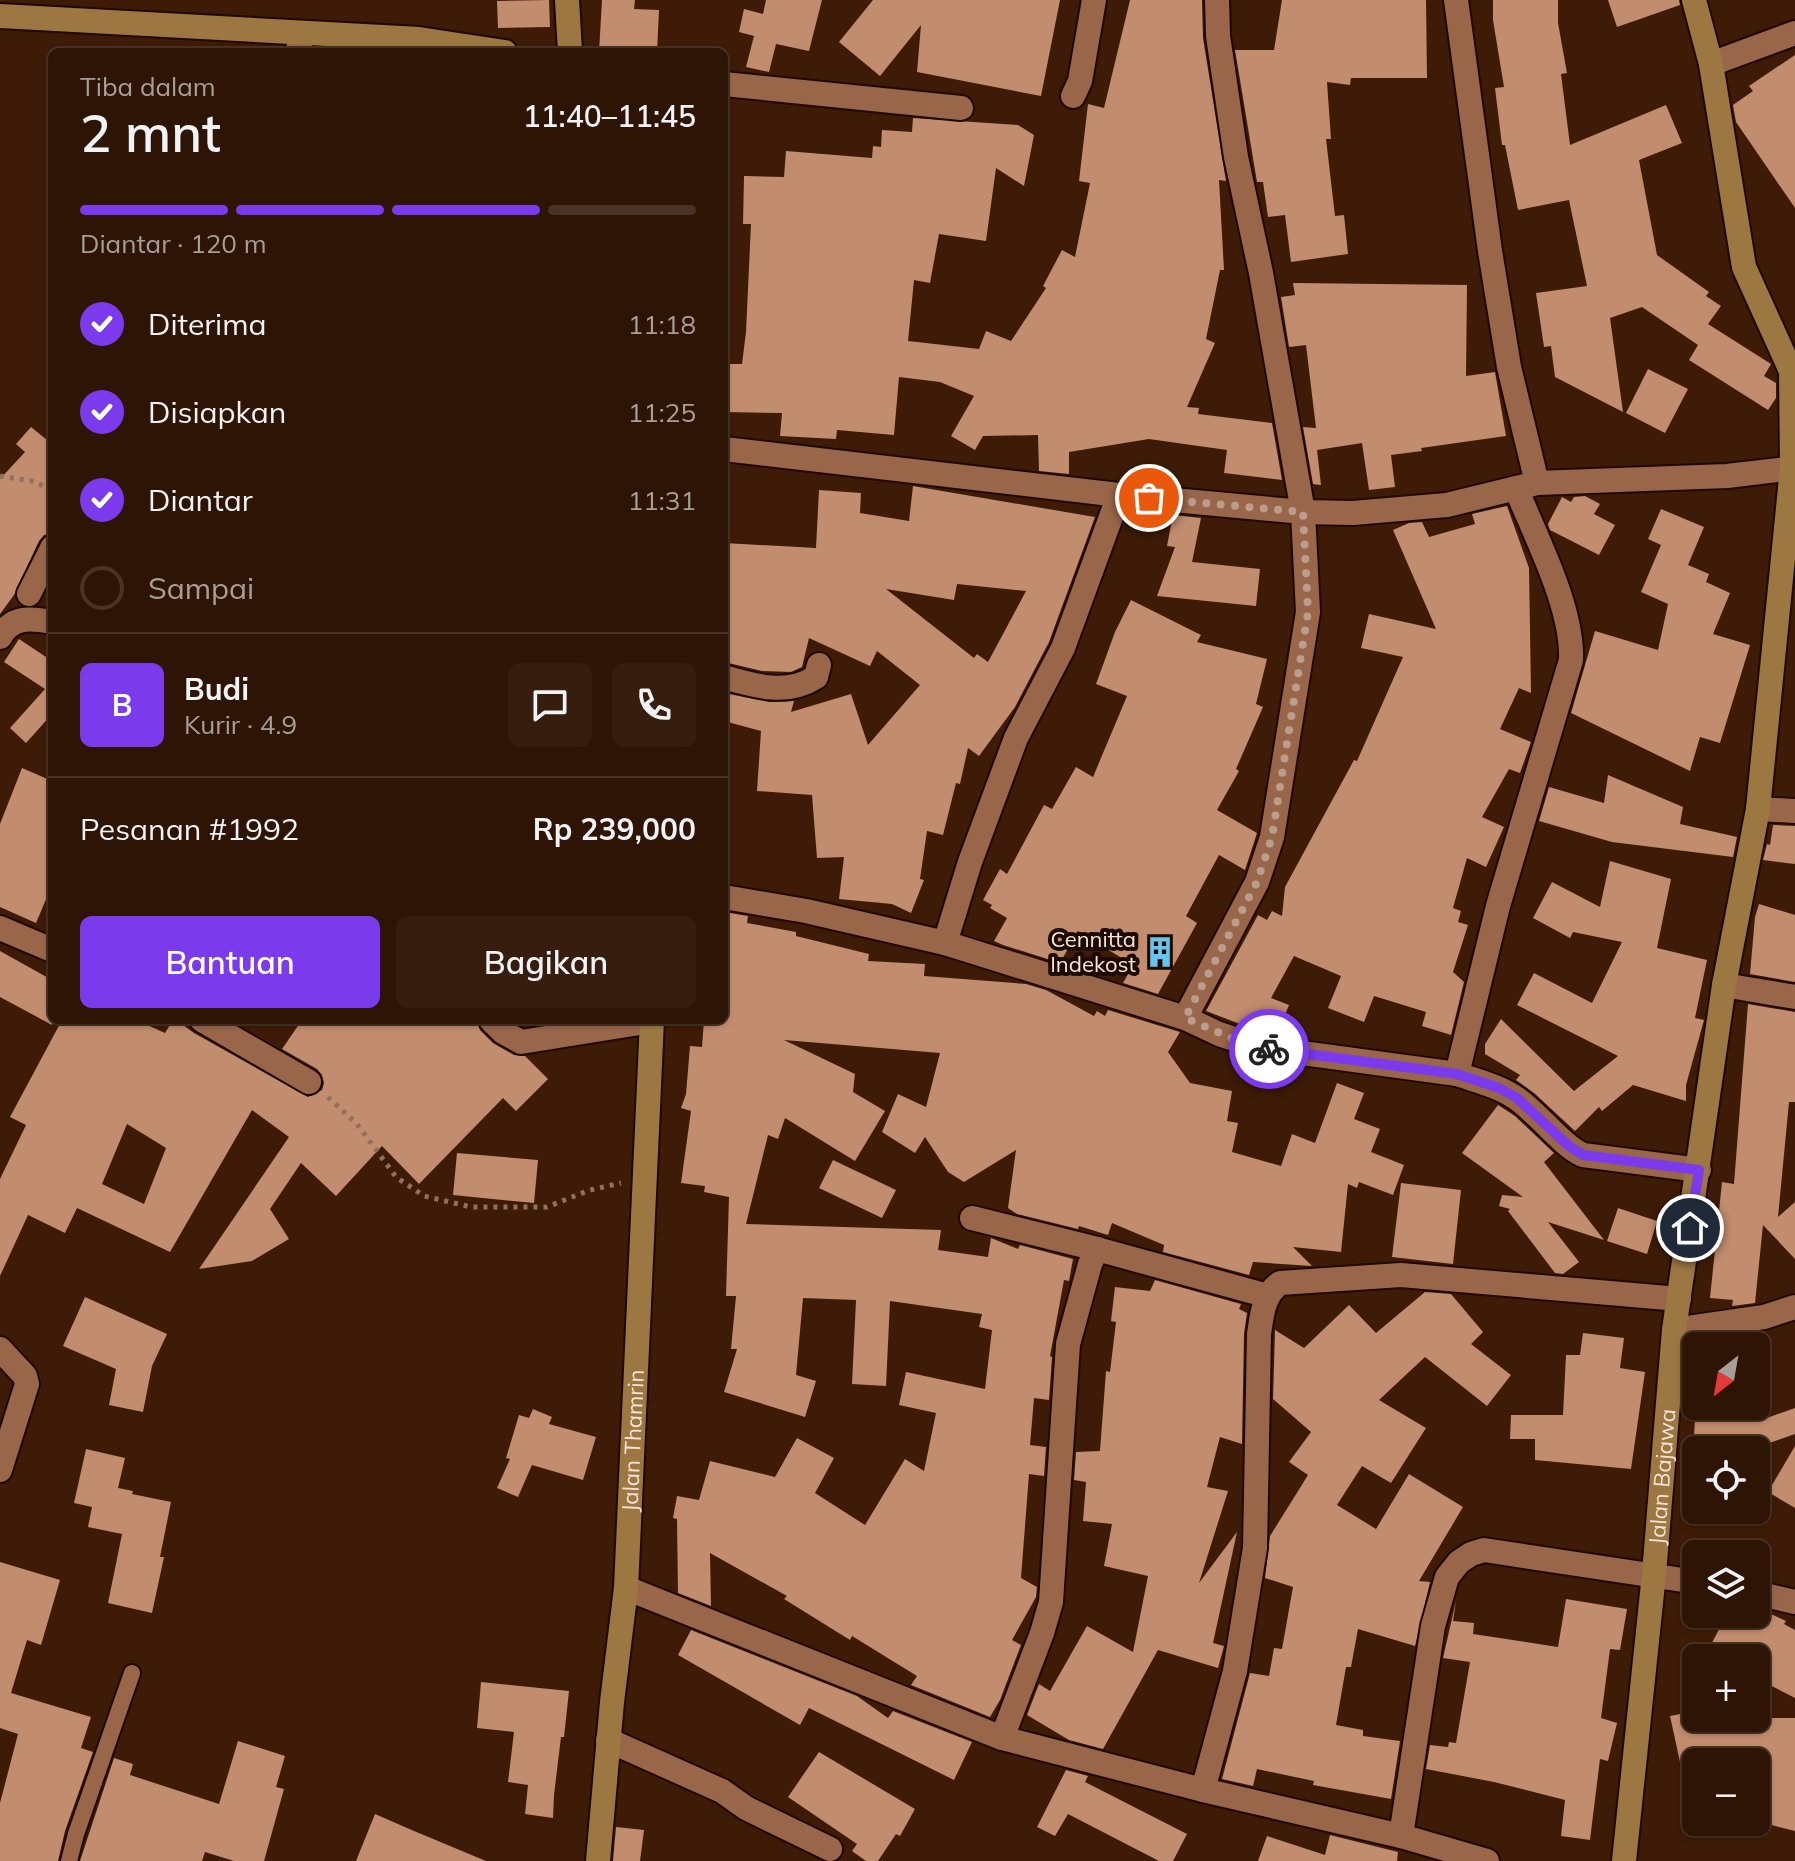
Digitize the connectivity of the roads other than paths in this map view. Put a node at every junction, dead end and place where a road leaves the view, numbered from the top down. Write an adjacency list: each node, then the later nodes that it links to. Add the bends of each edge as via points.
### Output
1 (567, 0): 10 (street)
2 (1094, 0): 13 (street)
3 (1217, 0): 19 (street, via 1236,157)
4 (1456, 0): 17 (street)
5 (1694, 0): 11 (street, Jalan Bajawa)
6 (0, 16): 8 (street)
7 (1795, 33): 11 (street)
8 (300, 43): 9 (street, via 419,39)
9 (479, 48)
10 (570, 48)
11 (1711, 64): 16 (street, Jalan Bajawa, via 1744,267 1791,371)
12 (728, 84): 14 (street)
13 (1073, 96)
14 (961, 108)
15 (728, 449): 18 (street)
16 (1794, 468): 17 (street); 26 (street, Jalan Bajawa)
17 (1526, 486): 19 (street, via 1447,505); 39 (street, via 1565,610 1571,660 1498,906)
18 (1119, 495): 19 (street); 30 (street, via 1063,648 1016,738)
19 (1303, 512): 34 (street, via 1308,612 1272,837 1257,882)
20 (48, 556): 21 (street)
21 (29, 594)
22 (48, 621): 23 (street, via 20,620)
23 (0, 637)
24 (819, 665): 25 (street, via 816,677 806,684 778,689)
25 (728, 678)
26 (1758, 809): 27 (street); 32 (street, Jalan Bajawa)
27 (1795, 811)
28 (728, 898): 30 (street)
29 (0, 928): 31 (street)
30 (945, 943): 34 (street)
31 (48, 948)
32 (1724, 985): 33 (street); 41 (street, Jalan Bajawa)
33 (1795, 997)
34 (1185, 1018): 39 (street, via 1258,1047)
35 (209, 1024): 40 (street)
36 (495, 1024): 37 (street, via 521,1042)
37 (633, 1024)
38 (652, 1024): 52 (street, Jalan Thamrin)
39 (1457, 1074): 41 (street, via 1517,1098 1583,1155)
40 (309, 1082)
41 (1699, 1170): 45 (street, Jalan Bajawa)
42 (972, 1218): 43 (street)
43 (1097, 1249): 44 (street); 56 (street, via 1068,1344 1051,1602)
44 (1268, 1296): 45 (street, via 1280,1283 1401,1275); 58 (street, via 1259,1334 1255,1548 1235,1671)
45 (1679, 1299): 47 (street, Jalan Bajawa)
46 (1795, 1307): 47 (street, via 1764,1317)
47 (1674, 1330): 50 (street, Jalan Bajawa)
48 (0, 1349): 49 (street, via 27,1384)
49 (0, 1470)
50 (1654, 1574): 51 (street); 59 (street, via 1484,1550 1459,1562 1447,1577 1433,1626); 64 (street, Jalan Bajawa)
51 (1682, 1579)
52 (626, 1588): 56 (street); 57 (street, Jalan Thamrin)
53 (1770, 1596): 54 (street)
54 (1795, 1602)
55 (132, 1673): 61 (lane)
56 (1002, 1738): 58 (street)
57 (608, 1740): 60 (street, via 722,1791); 62 (street, Jalan Thamrin)
58 (1203, 1790): 59 (street)
59 (1401, 1836): 63 (street)
60 (830, 1849)
61 (69, 1861)
62 (598, 1861)
63 (1487, 1861)
64 (1624, 1861)

